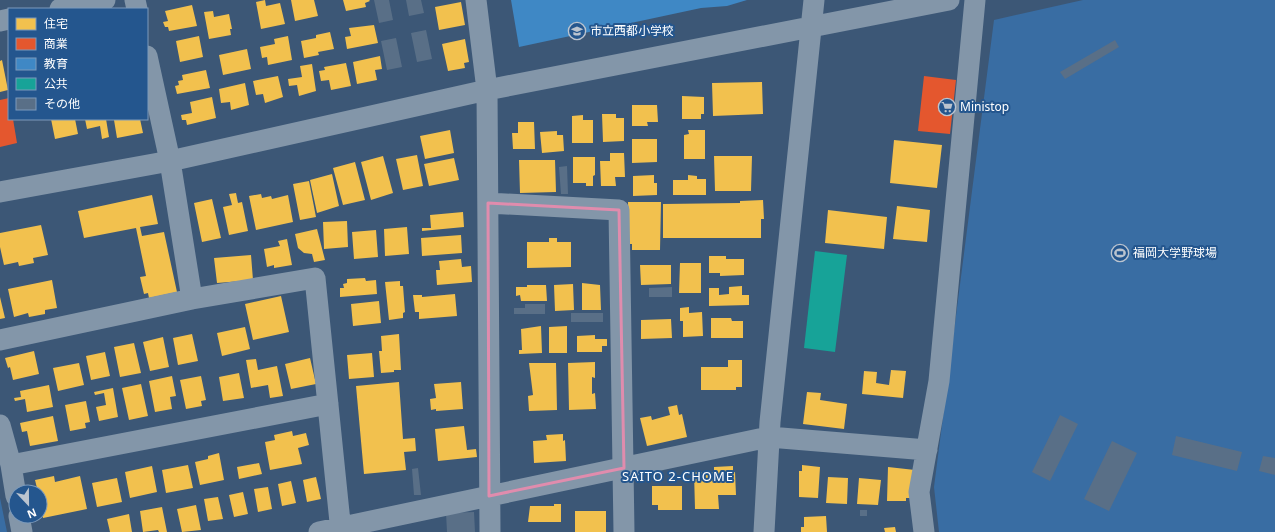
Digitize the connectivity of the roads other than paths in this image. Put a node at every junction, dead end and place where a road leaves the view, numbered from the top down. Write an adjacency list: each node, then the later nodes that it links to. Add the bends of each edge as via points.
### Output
1 (105, 0): 6 (street)
2 (476, 0): 9 (street)
3 (814, 0): 7 (street)
4 (949, 0): 7 (street)
5 (975, 0): 18 (street, via 939,381)
6 (65, 8)
7 (811, 28): 9 (street); 17 (street)
8 (148, 61): 10 (street)
9 (488, 90): 10 (street); 12 (street)
10 (170, 161): 11 (street); 13 (street)
11 (0, 192)
12 (488, 203): 20 (street, via 619,210); 22 (street)
13 (192, 299): 14 (street); 15 (street, via 315,278)
14 (0, 340)
15 (328, 404): 19 (street); 23 (street)
16 (0, 425): 19 (street)
17 (769, 438): 18 (street); 20 (street); 27 (street)
18 (927, 450): 28 (street, via 919,492)
19 (11, 465): 21 (street)
20 (624, 468): 22 (street); 26 (street)
21 (14, 484)
22 (489, 496): 23 (street); 25 (street)
23 (341, 530): 24 (street)
24 (319, 532)
25 (490, 532)
26 (624, 532)
27 (764, 532)
28 (924, 532)

